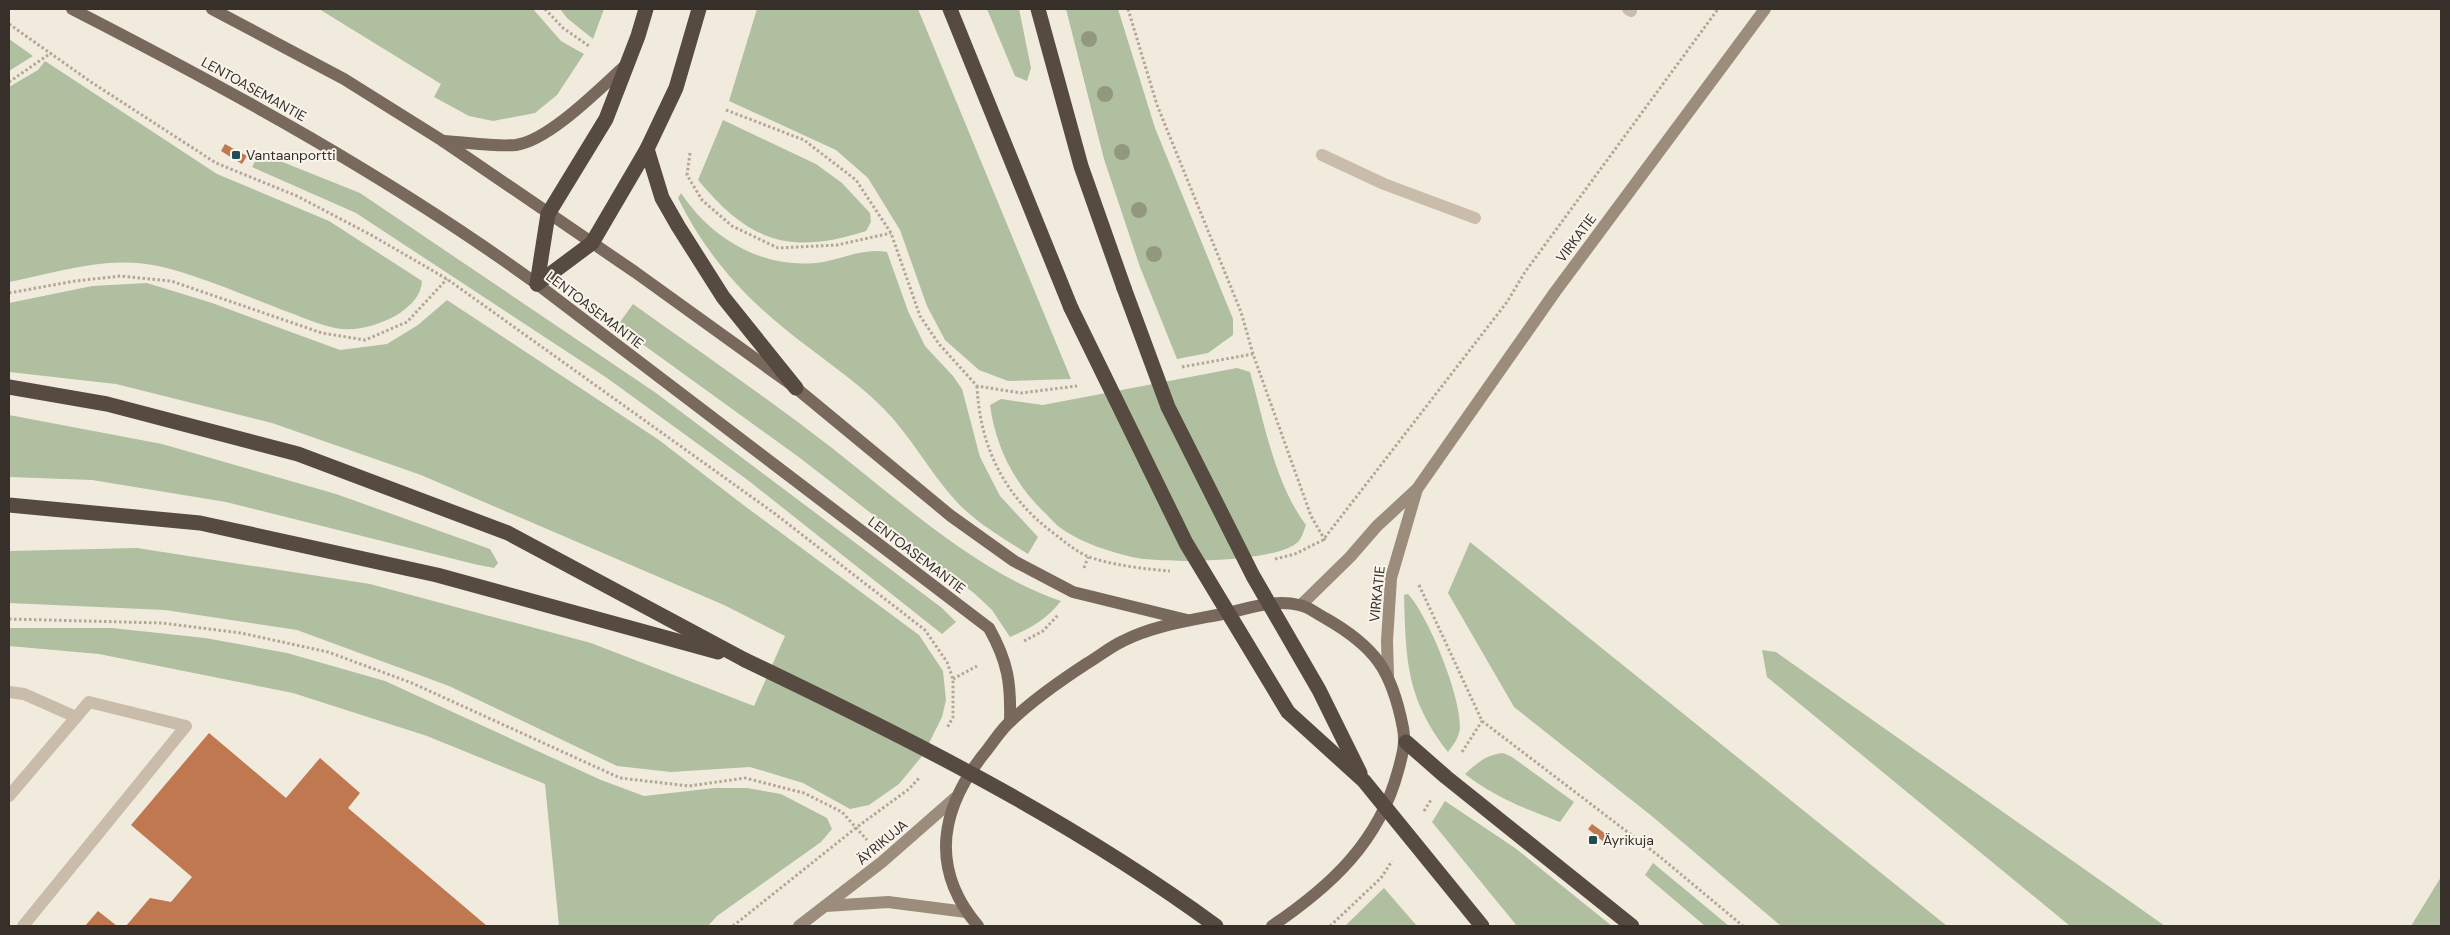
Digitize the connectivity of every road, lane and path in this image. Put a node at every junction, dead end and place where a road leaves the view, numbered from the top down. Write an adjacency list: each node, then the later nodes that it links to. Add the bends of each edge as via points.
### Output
1 (72, 9): 26 (main road, LENTOASEMANTIE, via 262,108 478,241)
2 (212, 9): 17 (main road, via 344,79)
3 (545, 9): 12 (path, via 563,28)
4 (646, 9): 14 (highway)
5 (699, 9): 18 (highway, via 676,88)
6 (950, 9): 56 (highway, bridge, via 1071,308 1186,543 1288,712)
7 (1038, 9): 56 (highway, bridge, via 1081,166 1168,407)
8 (1128, 9): 28 (path, via 1157,105 1241,312)
9 (1718, 9): 36 (path, via 1525,272 1507,302)
10 (1765, 9): 34 (street, VIRKATIE, via 1555,292)
11 (9, 24): 13 (path)
12 (588, 46)
13 (50, 53): 15 (path); 25 (path, via 216,163 297,196)
14 (626, 65): 17 (main road, via 582,105 538,138 516,145); 21 (highway, via 606,119)
15 (9, 82)
16 (726, 110): 23 (path, via 804,140 856,180)
17 (443, 141): 21 (main road)
18 (646, 149): 24 (highway); 33 (highway, via 662,198 678,226 723,297)
19 (690, 153): 23 (path, via 687,175 702,200 732,226 778,248 837,245)
20 (1322, 155): 22 (lane, via 1384,184)
21 (548, 214): 24 (main road); 26 (highway)
22 (1476, 218)
23 (891, 233): 31 (path, via 920,316 939,344)
24 (592, 243): 26 (highway); 33 (main road)
25 (447, 279): 27 (path, via 407,322 365,340 322,333 171,281 121,276 75,280); 49 (path, via 774,513 925,630 948,662)
26 (537, 284): 46 (main road, LENTOASEMANTIE, via 989,628)
27 (9, 292)
28 (1253, 354): 29 (path); 36 (path, via 1311,516)
29 (1172, 369)
30 (1087, 385): 31 (path, via 1021,393)
31 (977, 386): 37 (path, via 983,434 1001,479 1030,515)
32 (9, 387): 47 (highway, via 107,404 298,454 508,534)
33 (796, 388): 42 (main road, via 951,516 1014,561)
34 (1417, 489): 38 (street, VIRKATIE, via 1377,526); 41 (street, VIRKATIE)
35 (9, 505): 47 (highway, via 200,523 437,576)
36 (1323, 540): 38 (path); 39 (path, via 1296,554)
37 (1088, 557): 40 (path); 42 (path)
38 (1350, 557): 43 (street, VIRKATIE)
39 (1267, 561)
40 (1175, 571)
41 (1391, 578): 48 (street, VIRKATIE); 70 (path, via 1419,584 1482,721 1643,843)
42 (1073, 592): 45 (main road); 46 (path, via 1063,610 1043,631)
43 (1301, 605): 45 (main road, via 1276,603); 48 (main road, via 1341,628 1367,648)
44 (9, 619): 59 (path, via 162,623 241,633 328,652 412,683 620,778 689,786 745,778 804,793 842,812)
45 (1187, 620): 52 (main road, via 1124,640 1064,679)
46 (1002, 652): 49 (path); 52 (main road, LENTOASEMANTIE, via 1011,690)
47 (745, 660): 66 (highway, bridge, via 887,728 1026,803)
48 (1388, 675): 54 (main road, via 1399,706)
49 (953, 680): 53 (path, via 953,717)
50 (9, 692): 51 (lane, via 24,694)
51 (76, 717): 57 (lane); 62 (lane, via 88,702 186,726)
52 (1010, 721): 58 (main road, via 970,770)
53 (945, 734)
54 (1406, 742): 67 (main road, via 1381,819 1361,847 1304,904); 69 (highway)
55 (922, 775): 59 (path, via 909,789)
56 (1364, 781): 68 (highway, bridge)
57 (9, 796)
58 (955, 798): 60 (street, ÄYRIKUJA); 61 (main road, via 946,830 947,869)
59 (857, 827): 63 (path)
60 (826, 906): 61 (street, via 888,902); 64 (street, ÄYRIKUJA)
61 (966, 912): 65 (main road)
62 (23, 926)
63 (733, 926)
64 (799, 926)
65 (978, 926)
66 (1216, 926)
67 (1272, 926)
68 (1482, 926)
69 (1632, 926)
70 (1743, 926)

